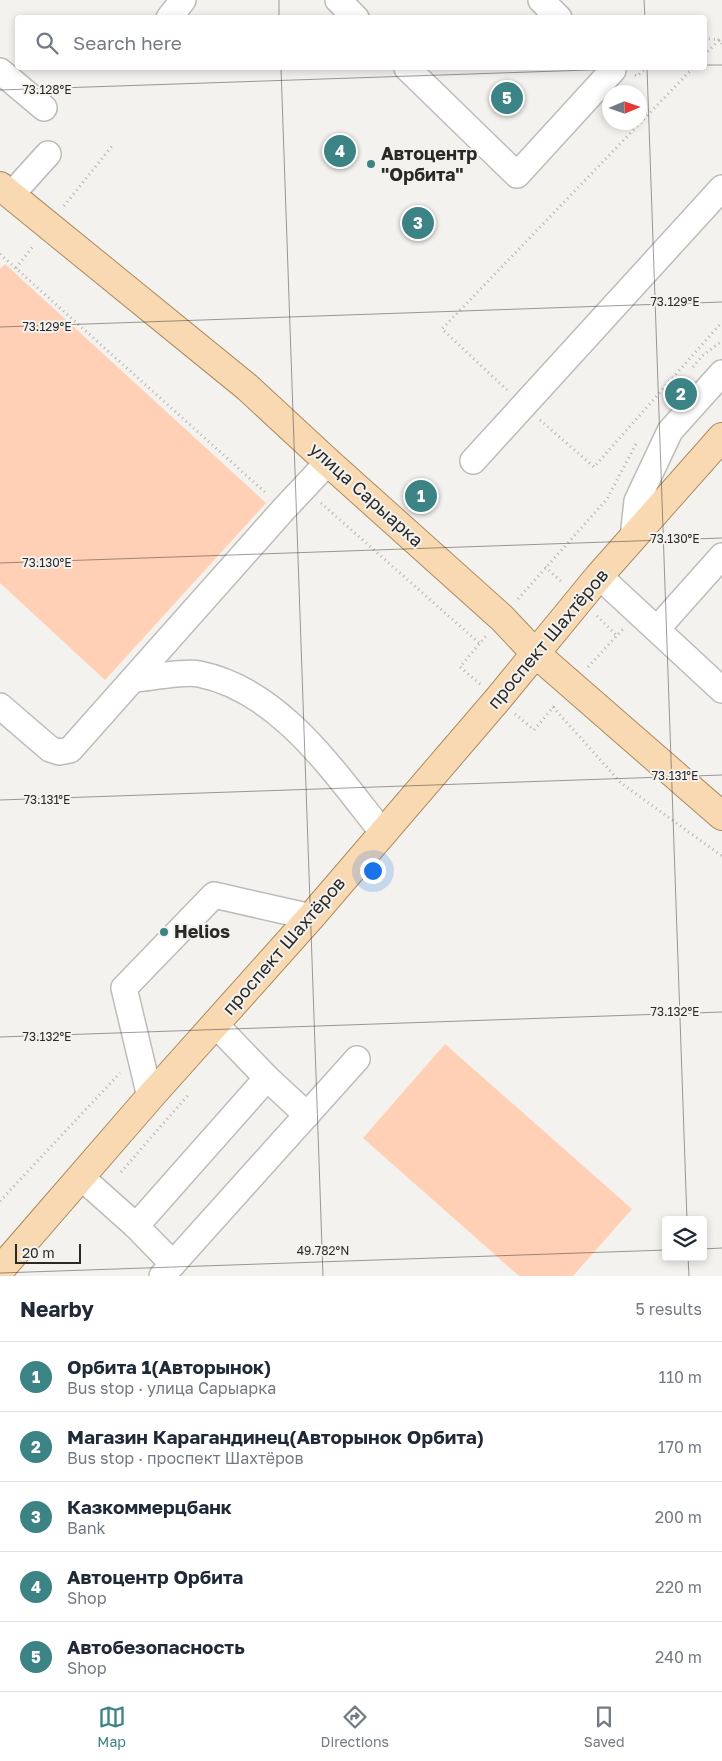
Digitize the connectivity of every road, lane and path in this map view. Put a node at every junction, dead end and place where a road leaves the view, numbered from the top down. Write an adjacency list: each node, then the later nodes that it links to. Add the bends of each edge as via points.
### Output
1 (183, 0): 4 (street)
2 (338, 0): 5 (street)
3 (541, 0): 6 (street)
4 (171, 15)
5 (353, 15)
6 (556, 15)
7 (722, 37): 9 (path)
8 (707, 39): 9 (path)
9 (720, 42): 10 (path)
10 (707, 53)
11 (409, 70): 12 (street, via 516,175)
12 (613, 70)
13 (690, 70): 22 (path, via 442,329)
14 (0, 71): 15 (street)
15 (44, 108)
16 (48, 154): 18 (street)
17 (722, 188): 22 (street)
18 (4, 197): 24 (main road, улица Сарыарка, via 207,353)
19 (0, 254): 27 (path)
20 (722, 322): 22 (path, via 594,467)
21 (722, 373): 28 (street, via 670,431 637,501)
22 (524, 406): 25 (street)
23 (722, 437): 28 (main road, проспект Шахтёров)
24 (328, 462): 26 (street); 33 (main road, улица Сарыарка, via 502,618)
25 (473, 462)
26 (304, 488): 27 (street); 32 (path)
27 (284, 509): 34 (street)
28 (633, 538): 30 (main road, проспект Шахтёров)
29 (722, 556): 31 (street)
30 (599, 576): 31 (street); 33 (main road, проспект Шахтёров)
31 (657, 630): 35 (street)
32 (479, 644)
33 (535, 653): 38 (main road, улица Сарыарка); 39 (main road, проспект Шахтёров)
34 (134, 679): 36 (street, via 70,750 59,752 50,749); 39 (street, via 197,673 231,683 281,715 322,757)
35 (722, 690)
36 (0, 706)
37 (553, 707): 40 (path, via 621,783)
38 (722, 816)
39 (383, 833): 41 (main road, проспект Шахтёров)
40 (722, 856)
41 (311, 917): 42 (main road, проспект Шахтёров); 43 (street, via 214,895 124,988)
42 (215, 1024): 45 (street); 46 (main road, проспект Шахтёров)
43 (140, 1053): 46 (street); 49 (path)
44 (357, 1059): 47 (street)
45 (267, 1078): 47 (street); 50 (street)
46 (150, 1097): 48 (main road, проспект Шахтёров)
47 (307, 1116): 52 (street)
48 (81, 1177): 50 (street); 51 (main road, проспект Шахтёров)
49 (0, 1201)
50 (136, 1226): 52 (street)
51 (0, 1270)
52 (168, 1270)

